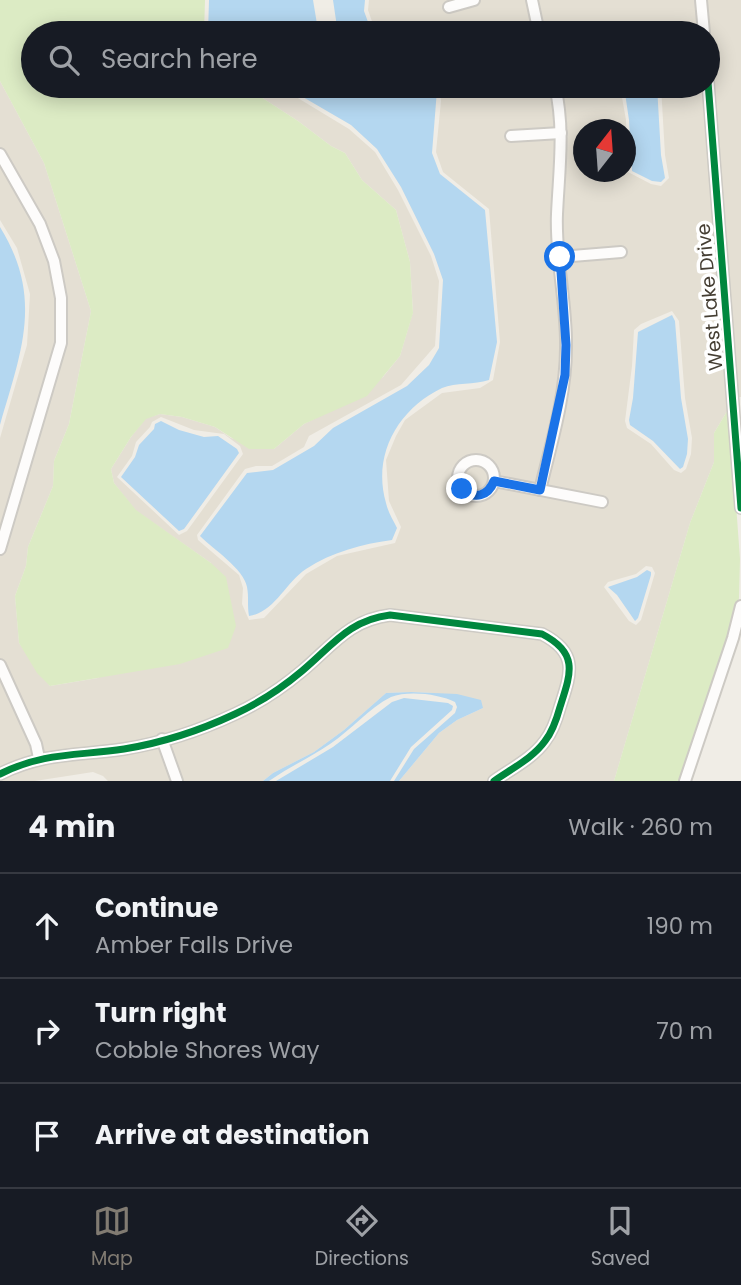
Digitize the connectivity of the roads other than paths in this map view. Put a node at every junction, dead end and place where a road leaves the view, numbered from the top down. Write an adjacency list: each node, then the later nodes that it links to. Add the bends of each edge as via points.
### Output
1 (474, 0): 4 (street)
2 (532, 0): 5 (street)
3 (701, 0): 6 (street)
4 (449, 7)
5 (536, 21)
6 (703, 21)
7 (557, 98): 9 (street)
8 (709, 98): 17 (street, West Lake Drive)
9 (561, 133): 10 (street); 13 (street)
10 (511, 136)
11 (0, 154): 18 (street, via 40,224 61,298 61,343)
12 (621, 252): 13 (street)
13 (560, 257): 15 (street, via 565,375)
14 (494, 481): 15 (street)
15 (540, 490): 16 (street)
16 (602, 502)
17 (741, 508)
18 (0, 549)
19 (741, 606): 26 (street)
20 (0, 665): 22 (street)
21 (162, 739): 22 (street); 24 (street); 25 (street, via 237,713 301,673 353,626 371,618 412,617 542,634 556,641 571,672 555,723 546,741)
22 (39, 758): 23 (street)
23 (0, 774)
24 (177, 781)
25 (494, 781)
26 (685, 781)

